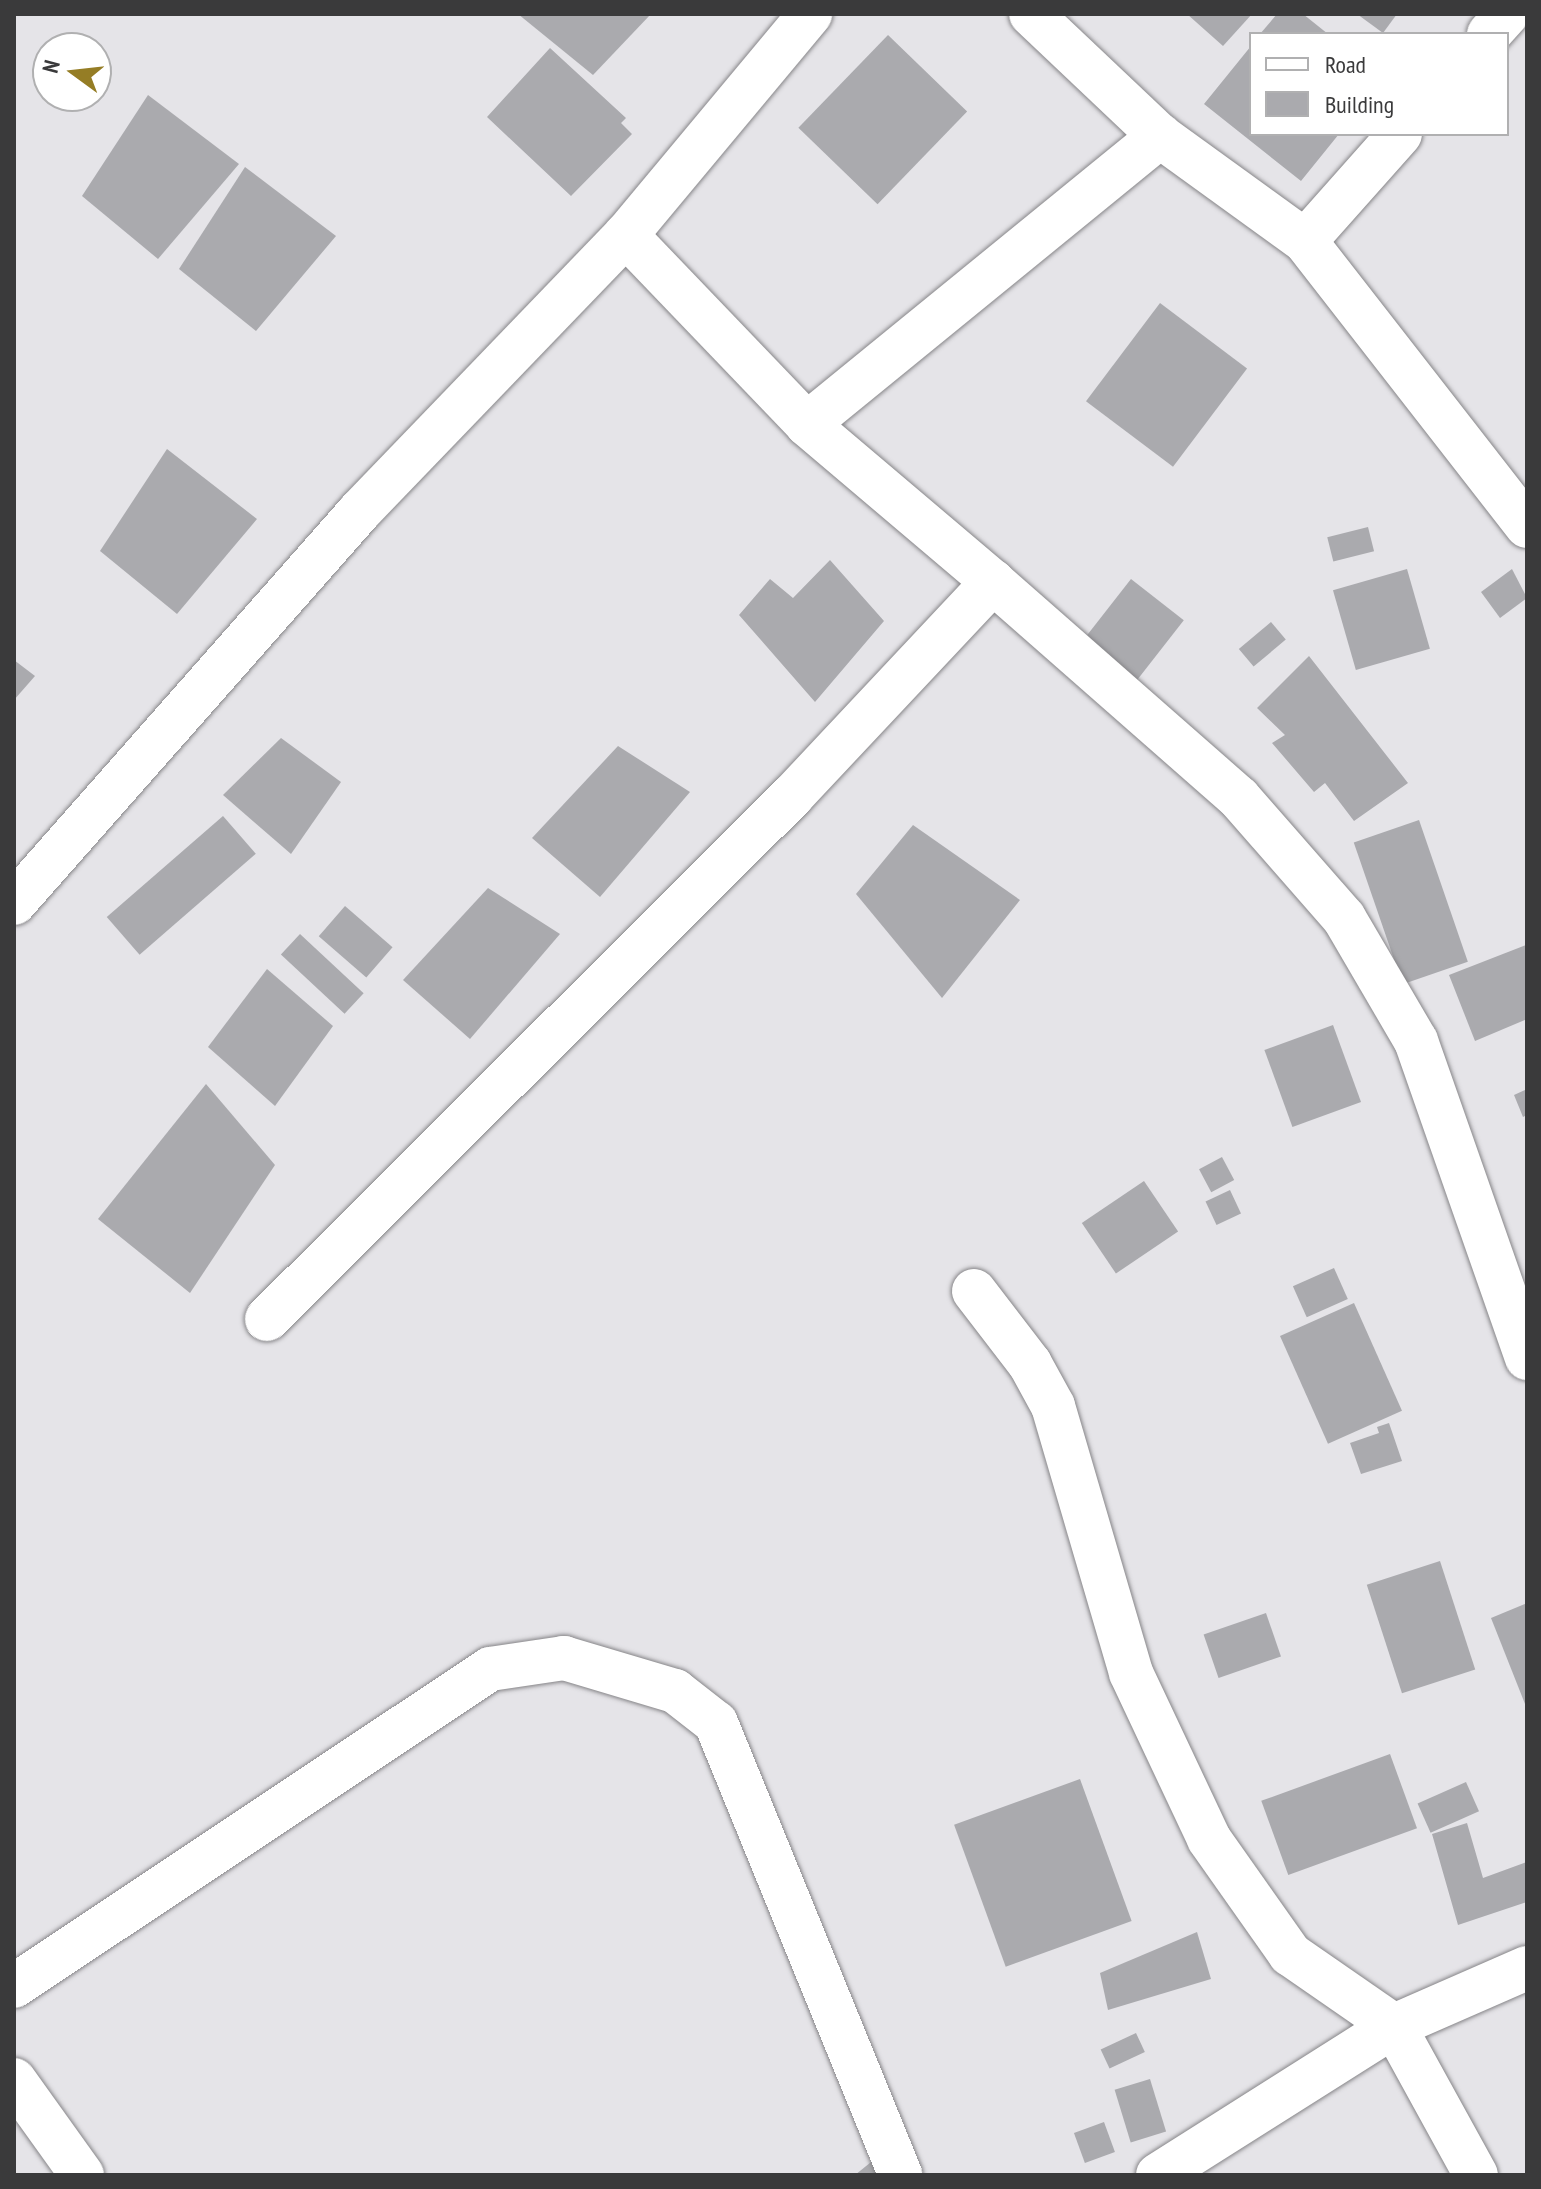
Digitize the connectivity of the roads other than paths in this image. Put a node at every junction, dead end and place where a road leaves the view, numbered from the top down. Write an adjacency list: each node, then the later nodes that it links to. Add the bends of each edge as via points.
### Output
1 (810, 14): 7 (street)
2 (1031, 14): 5 (street)
3 (1507, 14): 4 (street)
4 (1491, 32)
5 (1160, 136): 8 (street); 9 (street)
6 (1398, 136): 8 (street)
7 (626, 235): 9 (street); 12 (street, via 360,511)
8 (1305, 241): 10 (street)
9 (807, 424): 11 (street)
10 (1527, 526)
11 (993, 582): 14 (street, via 792,796); 15 (street, via 1239,798 1344,918 1416,1041)
12 (14, 903)
13 (974, 1291): 18 (street, via 1030,1364 1053,1406 1131,1673 1209,1839 1290,1954)
14 (267, 1319)
15 (1527, 1358)
16 (1527, 1968): 18 (street)
17 (14, 1986): 21 (street, via 490,1669 564,1658 675,1691 716,1723)
18 (1394, 2026): 22 (street); 23 (street)
19 (14, 2080): 20 (street)
20 (82, 2175)
21 (900, 2175)
22 (1158, 2175)
23 (1476, 2175)

